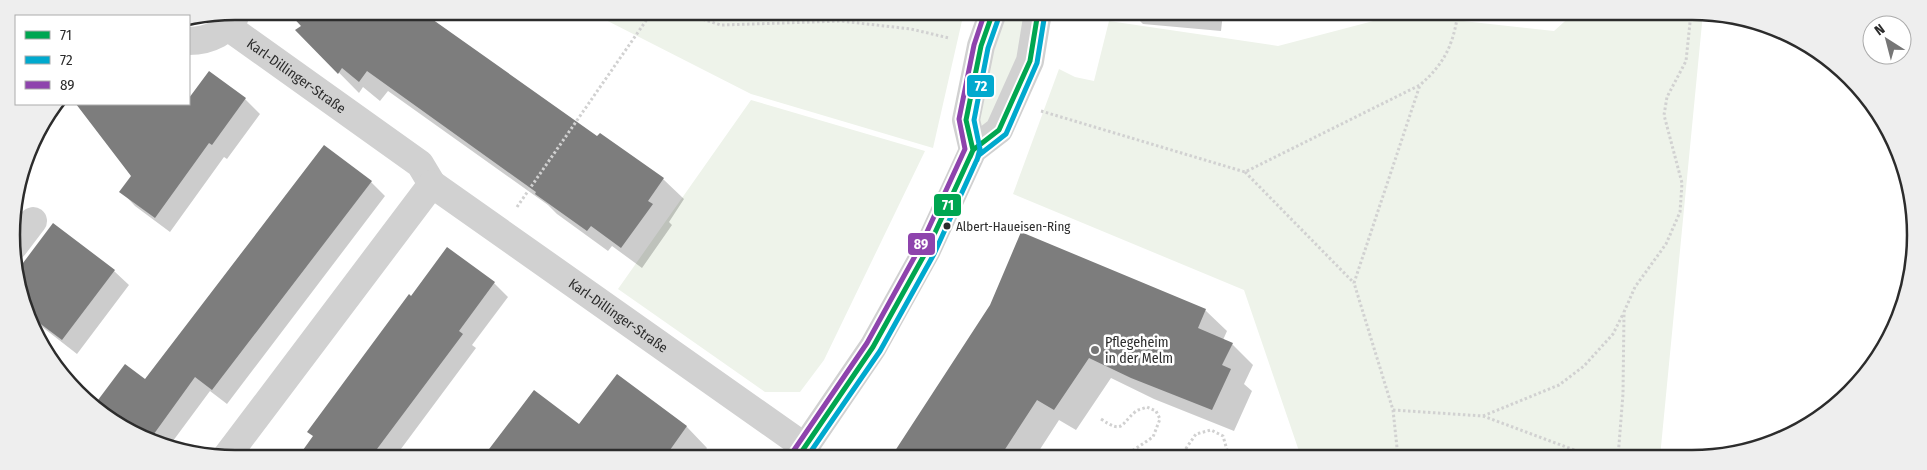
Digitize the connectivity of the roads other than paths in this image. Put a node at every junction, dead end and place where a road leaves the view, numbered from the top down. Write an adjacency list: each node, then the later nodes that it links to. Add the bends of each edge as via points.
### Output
1 (231, 20): 5 (street, Karl-Dillinger-Straße, via 216,36)
2 (233, 20): 7 (street, Karl-Dillinger-Straße, via 420,164)
3 (991, 20): 6 (street, via 981,46 966,120)
4 (1037, 20): 6 (street, via 1030,61 999,130)
5 (190, 41)
6 (973, 150): 12 (street, via 927,250 874,347)
7 (432, 184): 10 (street); 11 (street, Karl-Dillinger-Straße)
8 (33, 221): 9 (street)
9 (20, 238)
10 (231, 450)
11 (799, 450)
12 (803, 450)

